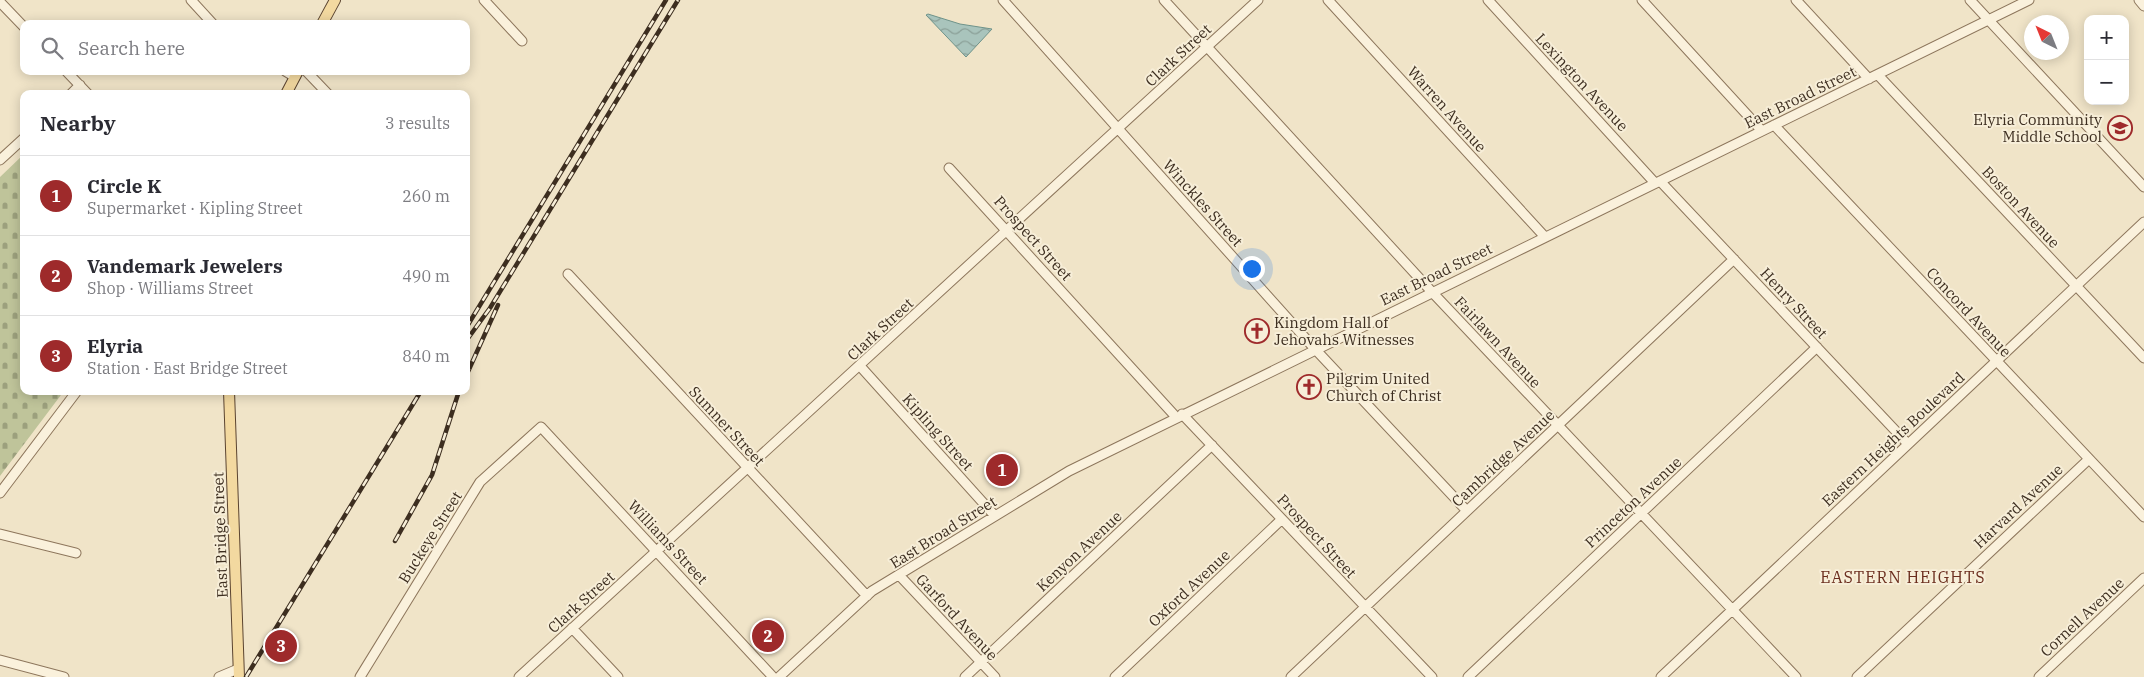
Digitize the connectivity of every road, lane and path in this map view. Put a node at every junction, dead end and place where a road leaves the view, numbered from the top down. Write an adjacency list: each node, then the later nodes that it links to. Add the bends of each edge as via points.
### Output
1 (192, 0): 16 (street)
2 (335, 0): 17 (main road)
3 (484, 0): 20 (street)
4 (1003, 0): 33 (street, Winckles Street)
5 (1164, 0): 21 (street, Fairlawn Avenue)
6 (1258, 0): 21 (street, Clark Street)
7 (1328, 0): 42 (street, Warren Avenue)
8 (1488, 0): 38 (street, Lexington Avenue)
9 (1642, 0): 34 (street)
10 (1796, 0): 26 (street)
11 (1970, 0): 18 (street)
12 (2029, 0): 18 (street, East Broad Street)
13 (2139, 0): 15 (street)
14 (0, 2): 19 (street)
15 (2144, 6)
16 (210, 20)
17 (324, 20)
18 (1988, 20): 25 (street, East Broad Street); 39 (street)
19 (20, 22)
20 (522, 41)
21 (1207, 47): 33 (street, Clark Street); 46 (street, Fairlawn Avenue)
22 (70, 75): 27 (street)
23 (296, 75): 30 (main road)
24 (310, 75): 31 (street)
25 (1878, 75): 26 (street, East Broad Street); 45 (street, Boston Avenue)
26 (1869, 79): 32 (street, East Broad Street)
27 (80, 85): 28 (street); 29 (street)
28 (75, 90)
29 (84, 90)
30 (288, 90)
31 (324, 90)
32 (1774, 125): 34 (street, East Broad Street); 50 (street, Concord Avenue)
33 (1118, 128): 41 (street, Clark Street); 48 (street, Winckles Street)
34 (1762, 131): 38 (street, East Broad Street)
35 (20, 142): 36 (street)
36 (0, 160)
37 (949, 168): 41 (street, Prospect Street)
38 (1658, 182): 42 (street, East Broad Street); 43 (street, Henry Street)
39 (2144, 187)
40 (2144, 222): 45 (street, Eastern Heights Boulevard)
41 (1007, 230): 51 (street, Clark Street); 54 (street, Prospect Street)
42 (1545, 237): 46 (street, East Broad Street)
43 (1734, 259): 47 (street, Henry Street); 55 (street, Cambridge Avenue)
44 (568, 274): 60 (street, Sumner Street)
45 (2076, 286): 49 (street, Boston Avenue); 50 (street, Eastern Heights Boulevard)
46 (1432, 292): 48 (street, East Broad Street); 55 (street, Fairlawn Avenue)
47 (1817, 347): 57 (street, Henry Street); 63 (street, Princeton Avenue)
48 (1315, 349): 54 (street, East Broad Street); 62 (street, Winckles Street)
49 (2144, 358)
50 (1996, 361): 57 (street, Eastern Heights Boulevard); 59 (street, Concord Avenue)
51 (860, 366): 60 (street, Clark Street); 64 (street, Kipling Street)
52 (74, 395): 61 (street)
53 (229, 395): 78 (main road, East Bridge Street)
54 (1179, 415): 58 (street, Prospect Street); 64 (street, East Broad Street, via 1069,470)
55 (1558, 425): 62 (street, Cambridge Avenue); 63 (street, Fairlawn Avenue)
56 (541, 427): 68 (street, Williams Street); 82 (street, Buckeye Street, via 480,482)
57 (1908, 444): 74 (street, Eastern Heights Boulevard)
58 (1212, 445): 66 (street, Prospect Street); 77 (street, Kenyon Avenue)
59 (2088, 459): 65 (street, Concord Avenue); 95 (street, Harvard Avenue)
60 (748, 468): 68 (street, Clark Street); 72 (street, Sumner Street)
61 (0, 492)
62 (1467, 511): 73 (street, Cambridge Avenue)
63 (1641, 513): 74 (street, Fairlawn Avenue); 92 (street, Princeton Avenue)
64 (995, 516): 70 (street, East Broad Street)
65 (2144, 517)
66 (1282, 519): 73 (street, Prospect Street); 89 (street, Oxford Avenue)
67 (0, 534): 69 (street)
68 (658, 550): 75 (street, Clark Street); 85 (street, Williams Street)
69 (76, 553)
70 (898, 575): 72 (street, East Broad Street); 77 (street, Garford Avenue)
71 (2144, 578): 96 (street, Cornell Avenue)
72 (867, 596): 86 (street, East Broad Street)
73 (1365, 607): 90 (street, Cambridge Avenue); 91 (street, Prospect Street)
74 (1732, 610): 93 (street, Eastern Heights Boulevard); 94 (street, Fairlawn Avenue)
75 (572, 628): 83 (street, Clark Street); 84 (street)
76 (0, 660): 79 (street)
77 (981, 662): 87 (street, Kenyon Avenue); 88 (street, Garford Avenue)
78 (239, 673): 81 (street)
79 (43, 674): 80 (street)
80 (64, 677)
81 (219, 677)
82 (360, 677)
83 (519, 677)
84 (618, 677)
85 (773, 677)
86 (779, 677)
87 (965, 677)
88 (994, 677)
89 (1115, 677)
90 (1291, 677)
91 (1432, 677)
92 (1468, 677)
93 (1661, 677)
94 (1796, 677)
95 (1857, 677)
96 (2039, 677)

